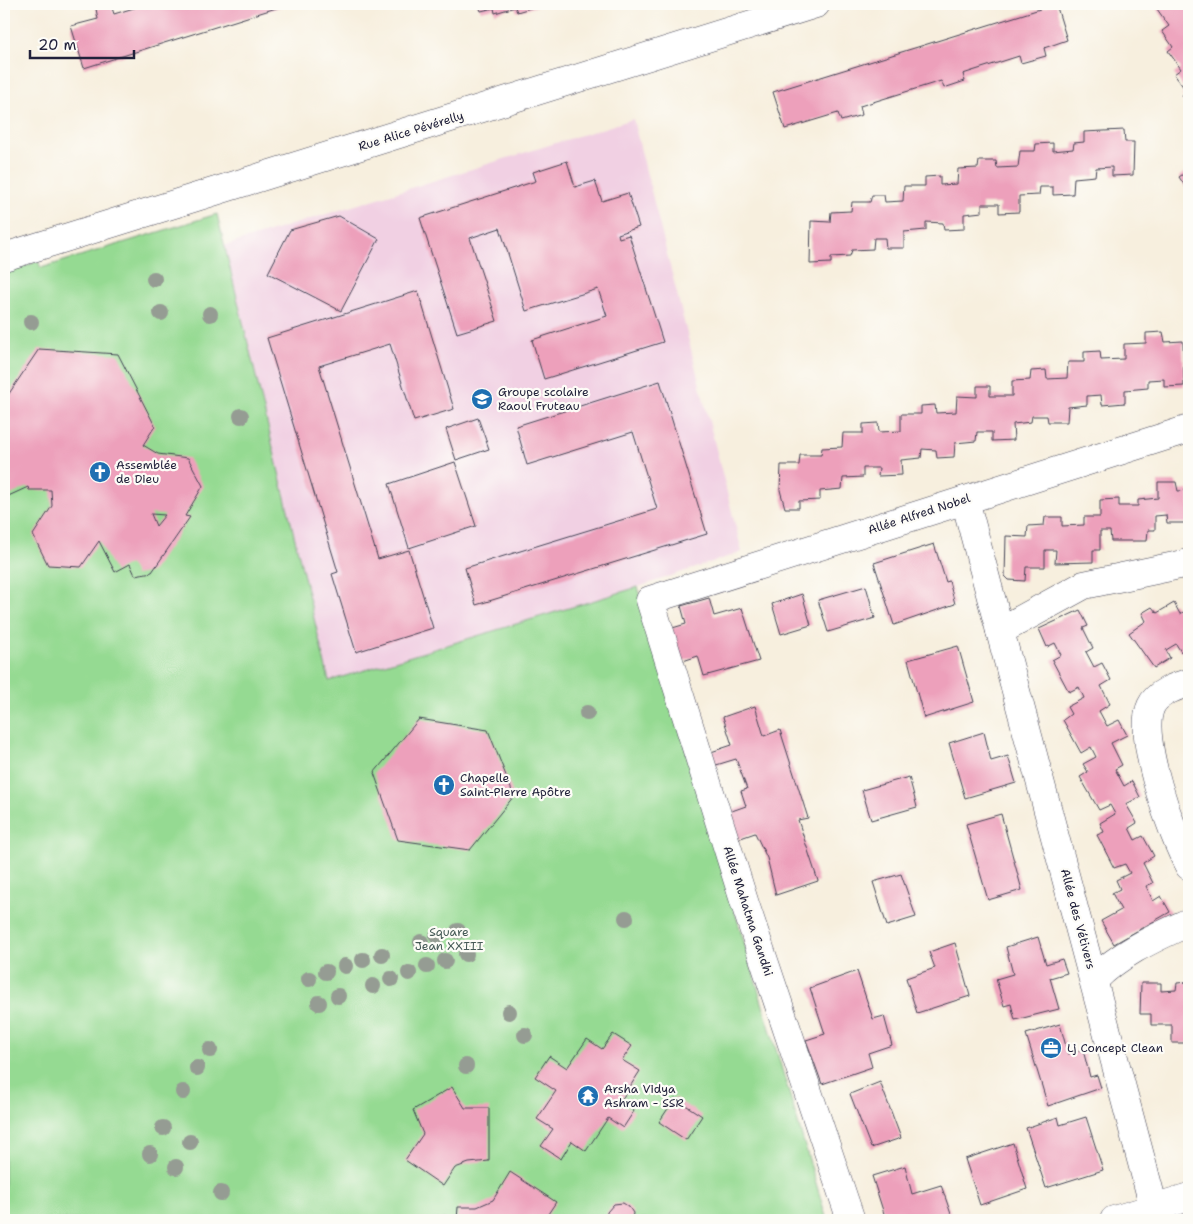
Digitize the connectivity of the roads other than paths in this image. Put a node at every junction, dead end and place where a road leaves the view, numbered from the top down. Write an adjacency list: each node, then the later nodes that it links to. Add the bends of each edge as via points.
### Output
1 (816, 4): 2 (street, Rue Alice Pévérelly)
2 (4, 257)
3 (1189, 430): 4 (street, Allée Alfred Nobel)
4 (965, 500): 6 (street, Allée Alfred Nobel); 7 (street, Allée des Vétivers)
5 (1189, 563): 7 (street, via 1084,585)
6 (650, 600): 14 (street, Allée Mahatma Gandhi)
7 (1000, 631): 11 (street, Allée des Vétivers)
8 (1189, 682): 9 (street, via 1159,697 1148,716 1157,785 1169,823)
9 (1189, 866)
10 (1189, 922): 11 (street, via 1131,949)
11 (1094, 979): 13 (street, Allée des Vétivers)
12 (1189, 1197): 13 (street)
13 (1154, 1208): 15 (street)
14 (851, 1220)
15 (1114, 1220)

